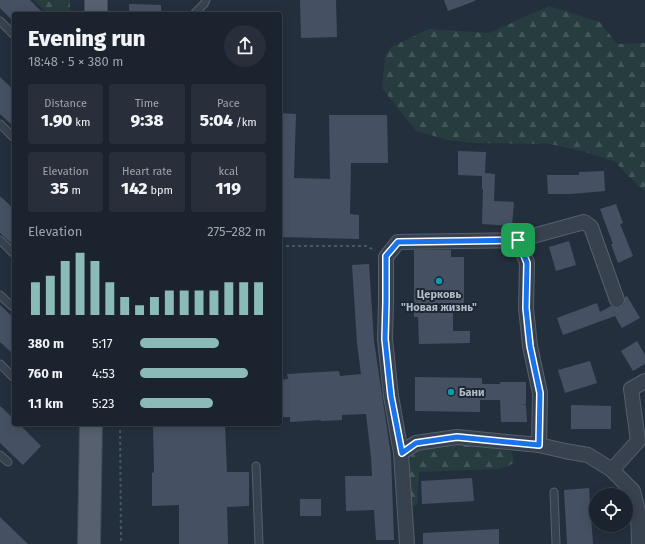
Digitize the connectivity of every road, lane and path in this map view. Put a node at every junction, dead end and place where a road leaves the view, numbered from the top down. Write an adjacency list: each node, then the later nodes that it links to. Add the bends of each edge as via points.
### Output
1 (96, 0): 3 (main road)
2 (206, 0): 4 (lane)
3 (96, 12)
4 (196, 12)
5 (0, 21): 6 (lane)
6 (12, 33)
7 (0, 124): 8 (lane)
8 (12, 136)
9 (0, 240): 12 (lane)
10 (518, 240): 13 (street, via 398,242); 15 (street, via 584,222 591,228); 22 (street, via 527,263 526,308 530,346 540,393)
11 (282, 246): 13 (path, via 367,246)
12 (12, 252)
13 (386, 256): 23 (street, via 385,339 391,396)
14 (0, 295): 16 (lane)
15 (617, 300)
16 (12, 306)
17 (0, 364): 18 (lane)
18 (12, 376)
19 (645, 381): 27 (street, via 631,389 638,441)
20 (91, 426): 30 (main road)
21 (120, 426): 31 (path)
22 (539, 445): 23 (street, via 457,437 416,443); 27 (street, via 588,454)
23 (402, 453): 33 (street)
24 (0, 455): 25 (lane)
25 (8, 462)
26 (256, 466): 32 (lane)
27 (612, 470): 29 (street, via 633,491)
28 (554, 492): 34 (lane)
29 (641, 511): 35 (street)
30 (89, 544)
31 (121, 544)
32 (259, 544)
33 (407, 544)
34 (556, 544)
35 (639, 544)

